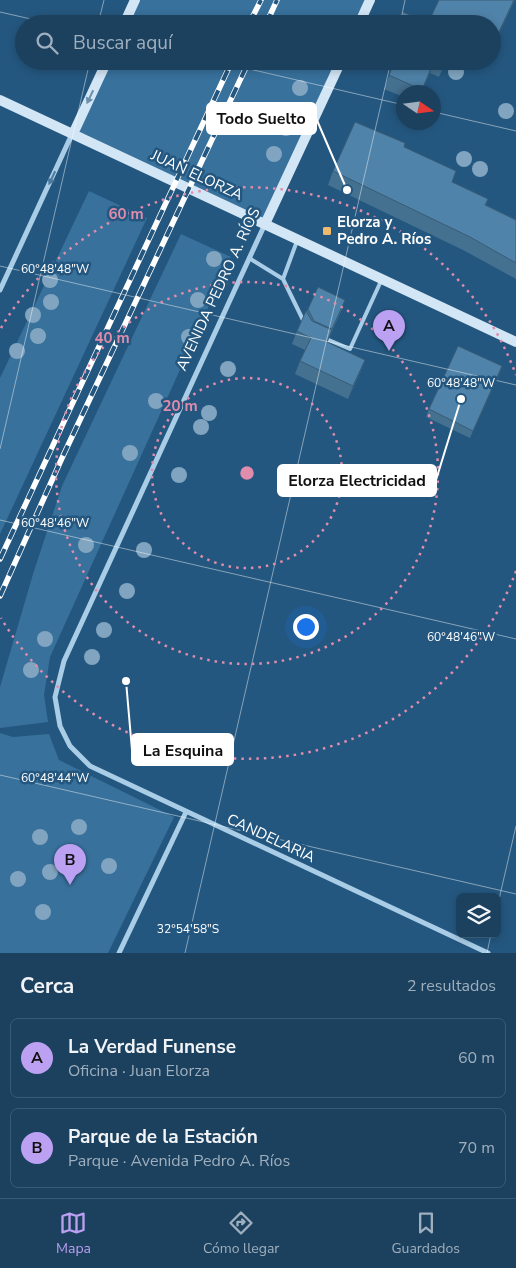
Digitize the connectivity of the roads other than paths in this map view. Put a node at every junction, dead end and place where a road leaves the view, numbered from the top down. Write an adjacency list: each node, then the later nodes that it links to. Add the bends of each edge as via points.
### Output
1 (135, 0): 3 (main road)
2 (370, 0): 4 (main road)
3 (128, 15)
4 (363, 15)
5 (103, 70): 8 (main road, one-way to 8)
6 (337, 70): 9 (main road, AVENIDA PEDRO A. RÍOS)
7 (0, 100): 8 (main road, JUAN ELORZA)
8 (73, 134): 9 (main road, JUAN ELORZA); 14 (street, one-way to 14)
9 (265, 224): 10 (main road, JUAN ELORZA); 11 (street, AVENIDA PEDRO A. RÍOS)
10 (298, 239): 12 (lane); 13 (main road, JUAN ELORZA)
11 (249, 258): 12 (lane); 18 (street, AVENIDA PEDRO A. RÍOS, via 64,661 56,697)
12 (283, 279): 15 (lane)
13 (382, 279): 16 (lane, via 350,349); 17 (main road, JUAN ELORZA)
14 (0, 290)
15 (309, 331)
16 (317, 334)
17 (516, 342)
18 (60, 726): 19 (street, CANDELARIA, via 70,746 90,766)
19 (186, 812): 20 (street); 21 (street, CANDELARIA)
20 (119, 953)
21 (488, 953)

